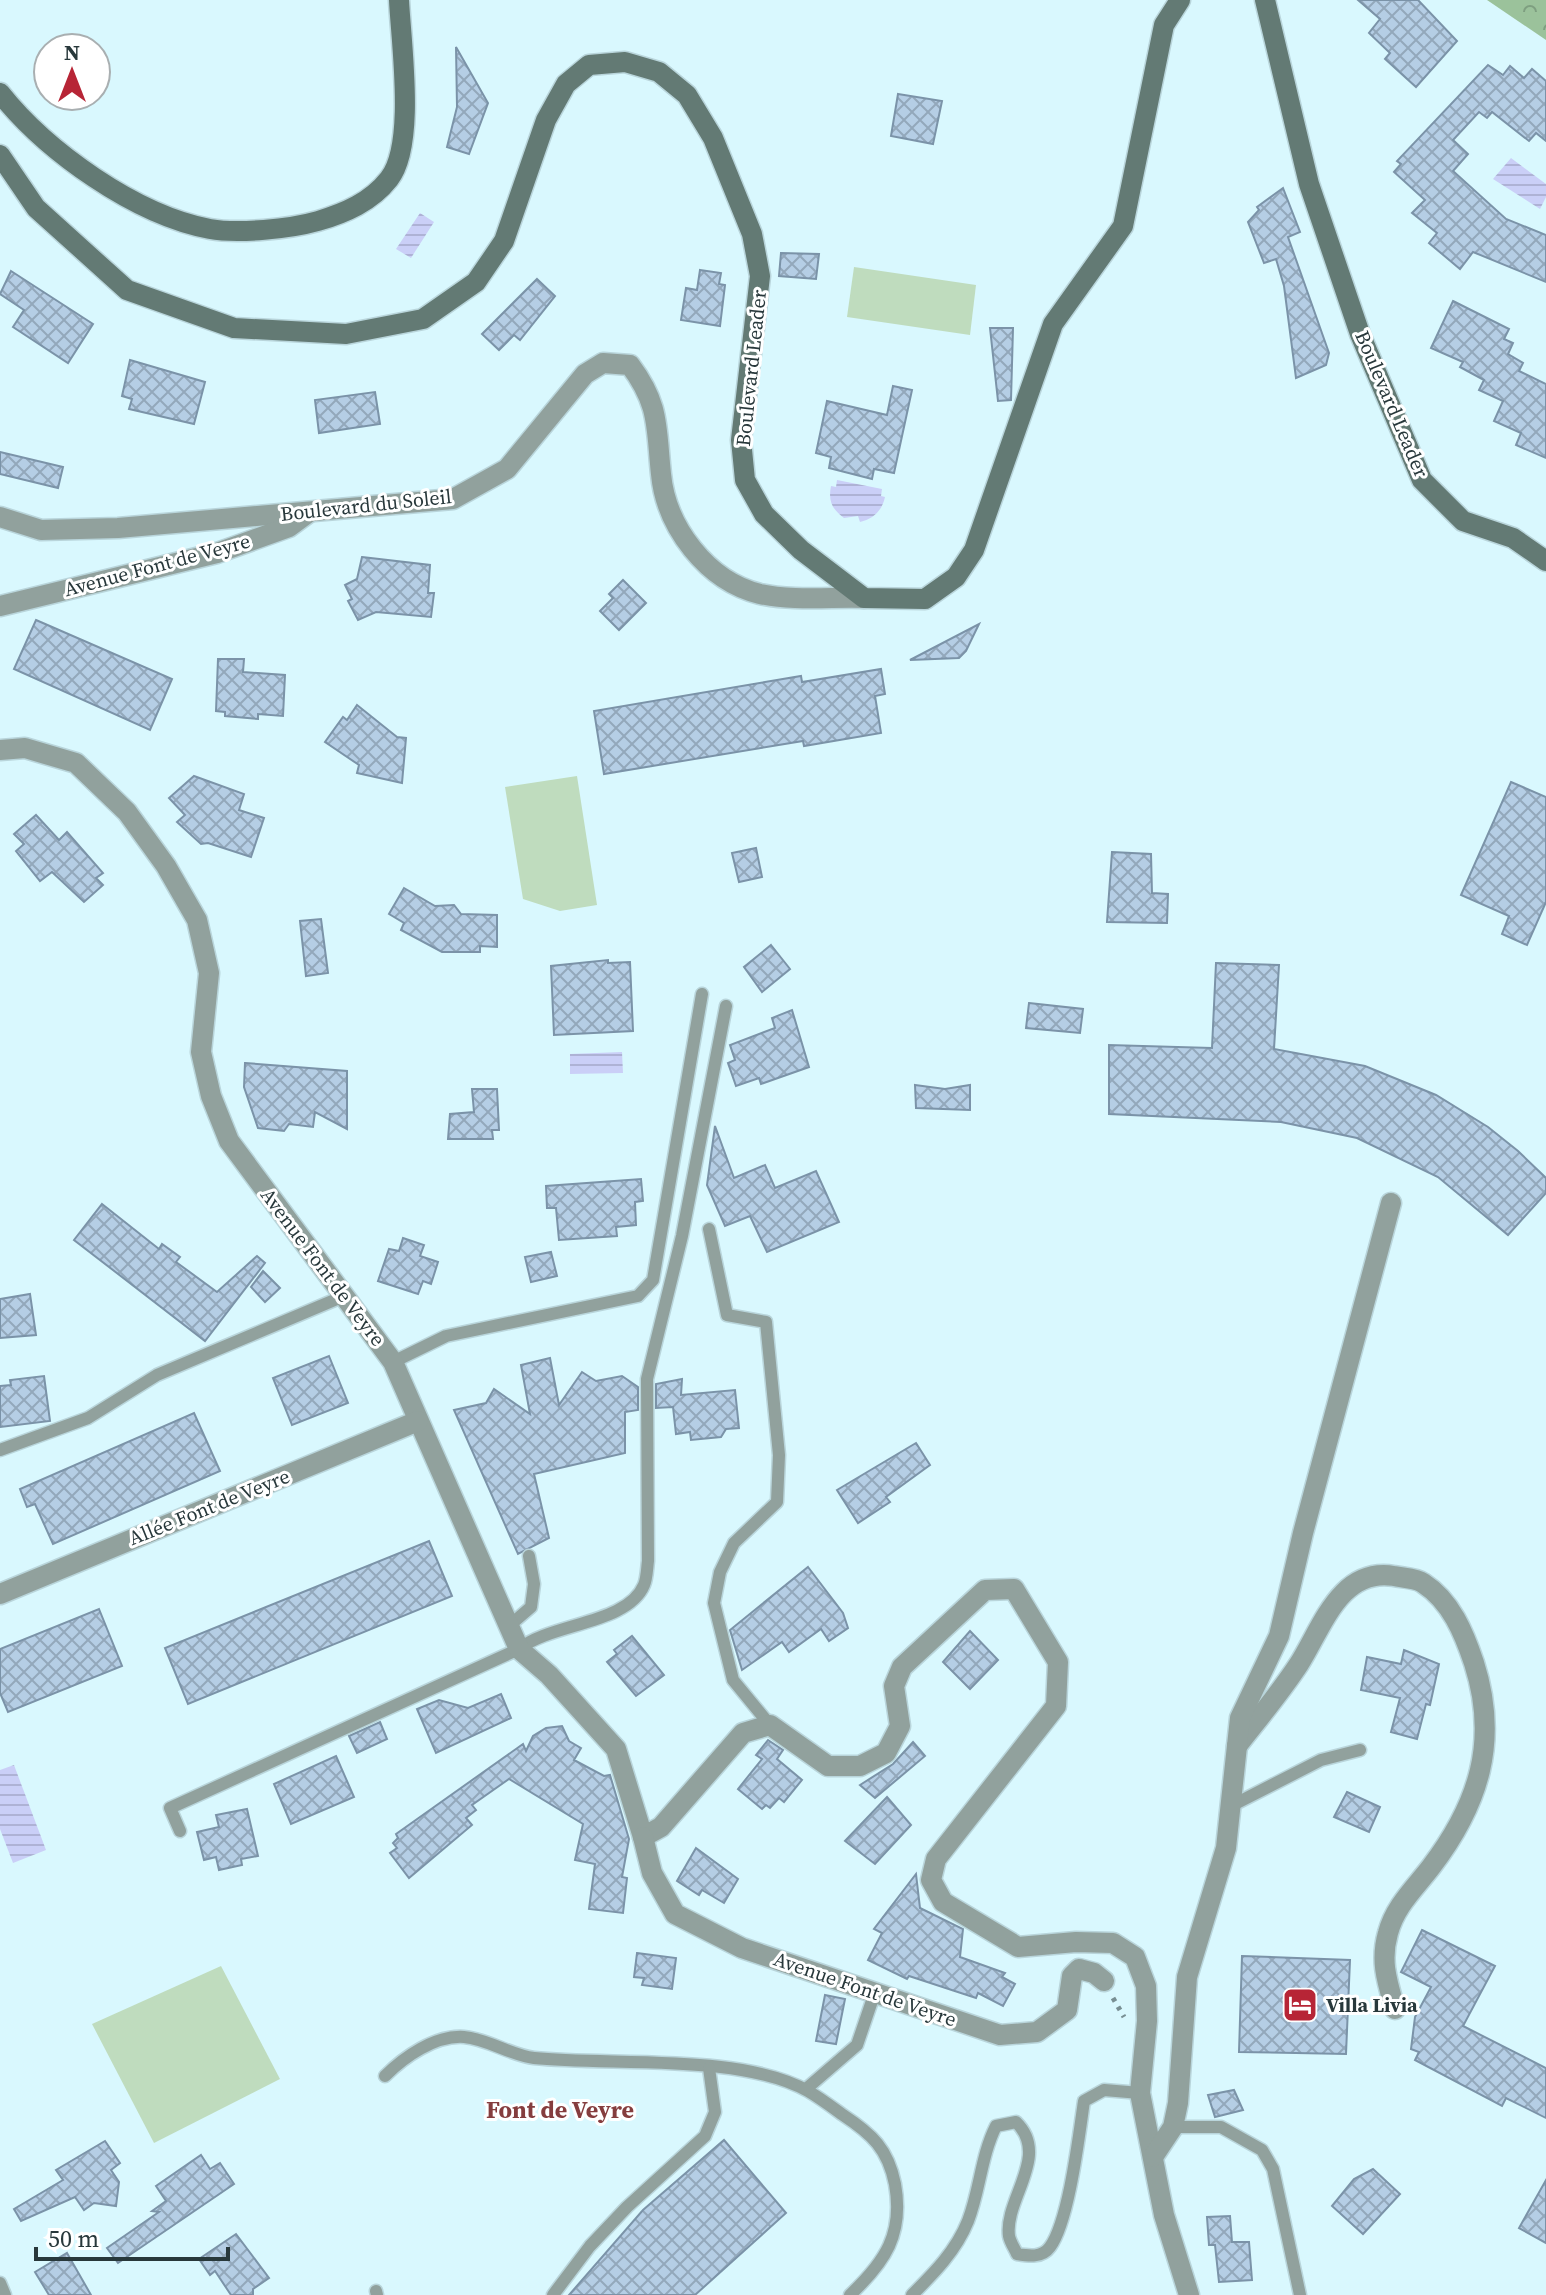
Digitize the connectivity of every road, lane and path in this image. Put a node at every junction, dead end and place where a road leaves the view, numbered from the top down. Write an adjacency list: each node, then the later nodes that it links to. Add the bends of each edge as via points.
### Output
1 (399, 0): 4 (street, via 404,139 391,178 352,211 296,227 211,229 159,212 86,172 28,128)
2 (1180, 0): 9 (street, via 1164,25 1123,226 1053,324 974,550 956,577 925,599)
3 (1265, 0): 8 (street, Boulevard Leader, via 1309,184 1360,334 1422,480 1463,521 1513,538)
4 (0, 93)
5 (0, 155): 9 (street, Boulevard Leader, via 36,208 127,290 234,328 346,334 423,319 476,282 504,241 546,120 566,84 589,65 625,62 659,72 687,95 713,138 752,234 760,276 741,440 745,480 764,514)
6 (309, 512): 7 (street, Boulevard du Soleil, via 41,530); 9 (street, Boulevard du Soleil, via 453,499 507,469 585,374 603,363 630,365 648,389 659,435 663,492 687,545 726,581 761,594); 10 (street, Avenue Font de Veyre, via 289,527 217,553)
7 (0, 517)
8 (1546, 561)
9 (864, 598)
10 (0, 606)
11 (0, 750): 16 (street, Avenue Font de Veyre, via 25,748 76,763 127,812 166,866 197,920 209,973 201,1052 229,1141)
12 (702, 994): 17 (lane, via 653,1280 638,1296 446,1336)
13 (726, 1006): 23 (lane, via 682,1236 647,1379 644,1586 627,1606 536,1636)
14 (1391, 1203): 25 (street, via 1279,1636 1240,1718)
15 (709, 1229): 24 (lane, via 727,1315 766,1322 779,1455 777,1502 734,1543 720,1572 714,1603 733,1680)
16 (344, 1296): 17 (street, Avenue Font de Veyre); 19 (lane, via 157,1375 88,1418)
17 (393, 1362): 18 (street, Avenue Font de Veyre)
18 (418, 1421): 21 (street, Allée Font de Veyre); 22 (street, Avenue Font de Veyre)
19 (0, 1450)
20 (529, 1556): 22 (lane, via 531,1607)
21 (0, 1594)
22 (509, 1626): 23 (street, Avenue Font de Veyre)
23 (519, 1649): 28 (lane, via 170,1808); 29 (street, Avenue Font de Veyre, via 616,1749)
24 (770, 1725): 29 (street, via 743,1733 661,1827); 36 (street, via 828,1766 860,1766 886,1753 900,1726 894,1686 902,1667 985,1590 1014,1589 1058,1662 1056,1706 936,1859 931,1880 943,1902 1018,1947 1113,1943 1135,1957 1146,1986)
25 (1234, 1750): 27 (street); 32 (street, via 1276,1698 1341,1594 1362,1578 1387,1575 1421,1581 1447,1604 1469,1647 1483,1692 1484,1742 1475,1798 1431,1867 1402,1901 1388,1930 1382,1963)
26 (1360, 1750): 27 (lane, via 1321,1760)
27 (1229, 1807): 37 (street, via 1217,1886 1187,1977)
28 (180, 1831)
29 (643, 1837): 31 (street, Avenue Font de Veyre, via 652,1873 675,1914 742,1948)
30 (1104, 1981): 31 (street, Avenue Font de Veyre, via 1079,1969 1072,1976 1067,2010 1037,2032 1000,2035)
31 (874, 1995): 35 (lane, via 857,2045)
32 (1395, 2009)
33 (709, 2068): 34 (lane, via 521,2056 465,2037 437,2041); 35 (lane, via 745,2071); 41 (lane, via 715,2112 705,2136 627,2207)
34 (385, 2076)
35 (806, 2089): 42 (lane, via 866,2130 890,2160 899,2208 893,2240)
36 (1140, 2093): 38 (street); 43 (lane, via 1104,2090 1084,2101 1060,2225 1050,2248 1034,2257 1017,2254 1009,2235 1030,2149 1026,2132 1016,2122 996,2126 968,2221 945,2262)
37 (1173, 2127): 38 (street); 45 (lane, via 1221,2127 1262,2150 1273,2169)
38 (1153, 2157): 44 (street)
39 (0, 2283): 40 (lane)
40 (5, 2295)
41 (553, 2295)
42 (850, 2295)
43 (912, 2295)
44 (1189, 2295)
45 (1300, 2295)

